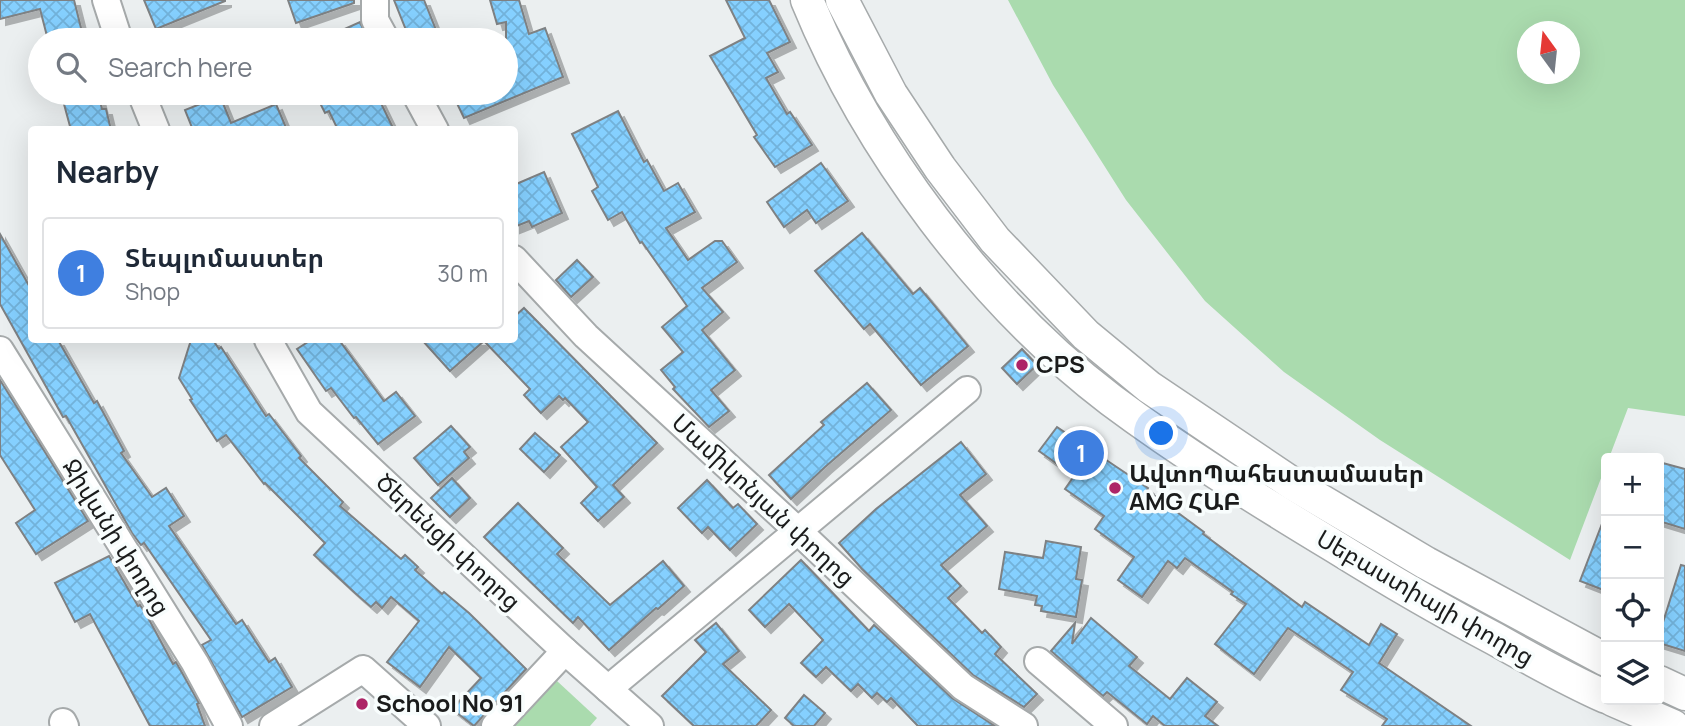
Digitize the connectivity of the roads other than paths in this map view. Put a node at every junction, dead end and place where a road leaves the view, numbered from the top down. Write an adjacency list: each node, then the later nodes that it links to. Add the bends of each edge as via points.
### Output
1 (106, 0): 5 (street)
2 (375, 0): 6 (street)
3 (807, 0): 22 (main road, Սեբաստիայի փողոց, via 822,38 883,147 934,221 1018,320 1110,399 1223,478 1406,590)
4 (842, 0): 17 (main road, Սեբաստիայի փողոց, via 891,94 940,168 995,240 1086,335 1149,387 1293,484 1426,563)
5 (115, 28)
6 (379, 28)
7 (146, 105): 9 (street)
8 (421, 105): 10 (street)
9 (154, 126)
10 (433, 126)
11 (518, 263): 15 (street, Մամիկոնյան փողոց, via 586,337)
12 (270, 343): 16 (street, Ծերենցի փողոց, via 309,412)
13 (0, 350): 24 (street, Ջիվանի փողոց, via 195,663)
14 (967, 390): 15 (street)
15 (798, 531): 20 (street); 29 (street, Մամիկոնյան փողոց, via 963,687)
16 (565, 651): 20 (street, Ծերենցի փողոց); 27 (street)
17 (1601, 657)
18 (1038, 661): 30 (street)
19 (1664, 684): 21 (main road)
20 (608, 689): 28 (street, Ծերենցի փողոց)
21 (1685, 694)
22 (1601, 695)
23 (1625, 705): 31 (main road)
24 (229, 726)
25 (273, 726): 26 (street, via 363,668)
26 (427, 726)
27 (495, 726)
28 (650, 726)
29 (1024, 726)
30 (1114, 726)
31 (1673, 726)

